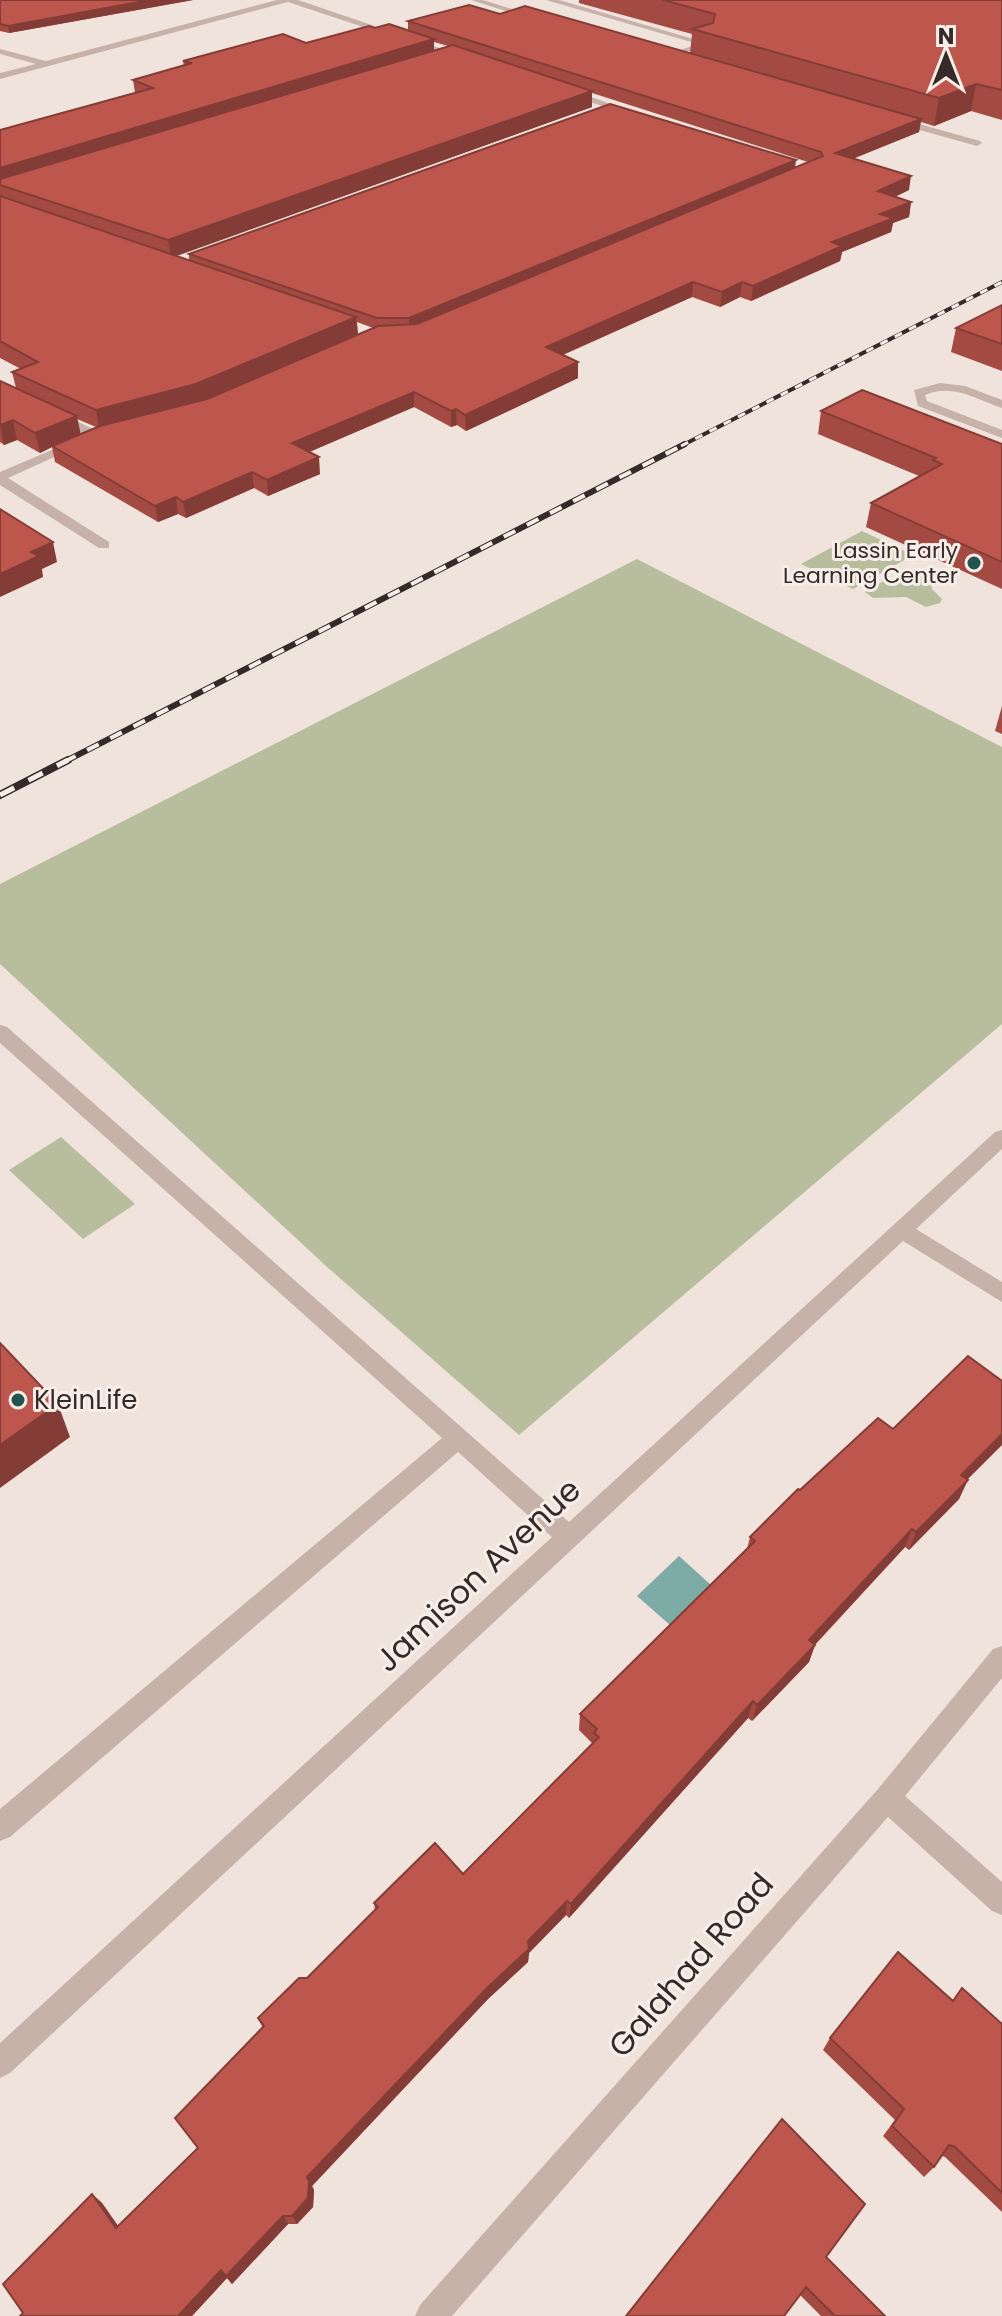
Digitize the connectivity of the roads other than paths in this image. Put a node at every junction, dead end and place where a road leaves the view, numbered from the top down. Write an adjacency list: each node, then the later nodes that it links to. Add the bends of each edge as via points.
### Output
1 (288, 0): 5 (street); 8 (street)
2 (475, 0): 6 (street)
3 (550, 0): 12 (street, via 707,44)
4 (515, 4): 6 (street)
5 (267, 5): 8 (street); 16 (street)
6 (502, 8): 7 (street)
7 (544, 20)
8 (375, 28): 11 (street)
9 (0, 51): 16 (street)
10 (657, 52): 12 (street)
11 (454, 54): 13 (street); 14 (street)
12 (671, 56): 15 (street)
13 (439, 59)
14 (468, 59)
15 (687, 60)
16 (46, 64): 17 (street)
17 (0, 76)
18 (553, 87): 19 (street)
19 (610, 107): 20 (street); 21 (street)
20 (596, 112)
21 (640, 116)
22 (885, 117): 23 (street)
23 (977, 143)
24 (1002, 404): 27 (street, via 956,386 933,385 918,393 922,403)
25 (48, 412): 28 (street)
26 (113, 432): 28 (street)
27 (1002, 434)
28 (98, 436): 29 (street)
29 (0, 478): 30 (street)
30 (104, 545)
31 (0, 1032): 35 (street)
32 (1002, 1137): 33 (street, Jamison Avenue)
33 (902, 1230): 34 (street); 36 (street, Jamison Avenue)
34 (1002, 1293)
35 (457, 1439): 36 (street); 39 (street)
36 (569, 1537): 41 (street, Jamison Avenue)
37 (1002, 1658): 38 (street, Galahad Road)
38 (887, 1798): 40 (street); 42 (street, Galahad Road)
39 (0, 1827)
40 (1002, 1901)
41 (0, 2063)
42 (431, 2316)

